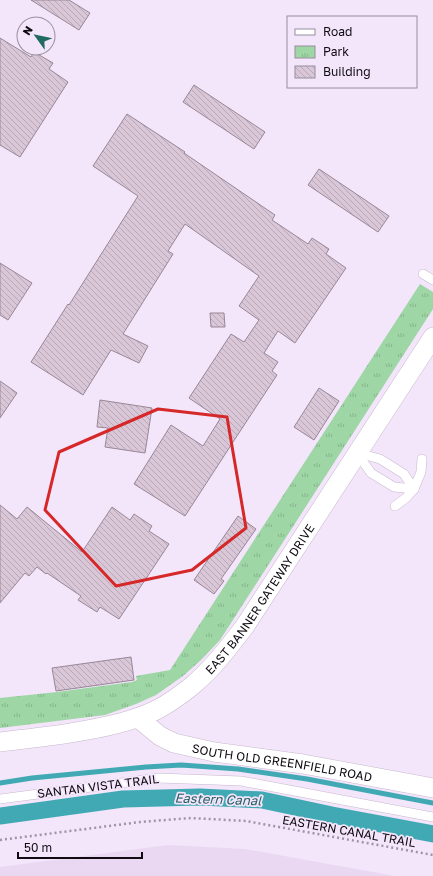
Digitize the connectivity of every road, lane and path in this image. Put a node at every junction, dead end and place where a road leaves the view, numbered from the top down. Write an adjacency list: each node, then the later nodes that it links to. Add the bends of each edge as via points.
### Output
1 (423, 274): 2 (lane)
2 (433, 280)
3 (433, 338): 4 (street, EAST BANNER GATEWAY DRIVE)
4 (357, 454): 6 (lane, via 380,459 404,474); 6 (lane, via 372,473 394,487); 8 (street, EAST BANNER GATEWAY DRIVE, via 228,648 193,685 157,710)
5 (422, 459): 6 (lane, via 421,472)
6 (414, 489): 7 (lane)
7 (395, 506)
8 (138, 718): 9 (street, EAST BANNER GATEWAY DRIVE, via 80,732); 10 (street, SOUTH OLD GREENFIELD ROAD, via 160,736 174,743 214,752 303,764)
9 (0, 742)
10 (433, 788)
11 (0, 799): 12 (lane, SANTAN VISTA TRAIL, via 159,778 234,781)
12 (433, 817)
13 (0, 840): 14 (path, EASTERN CANAL TRAIL, via 191,818 246,821)
14 (433, 855)

